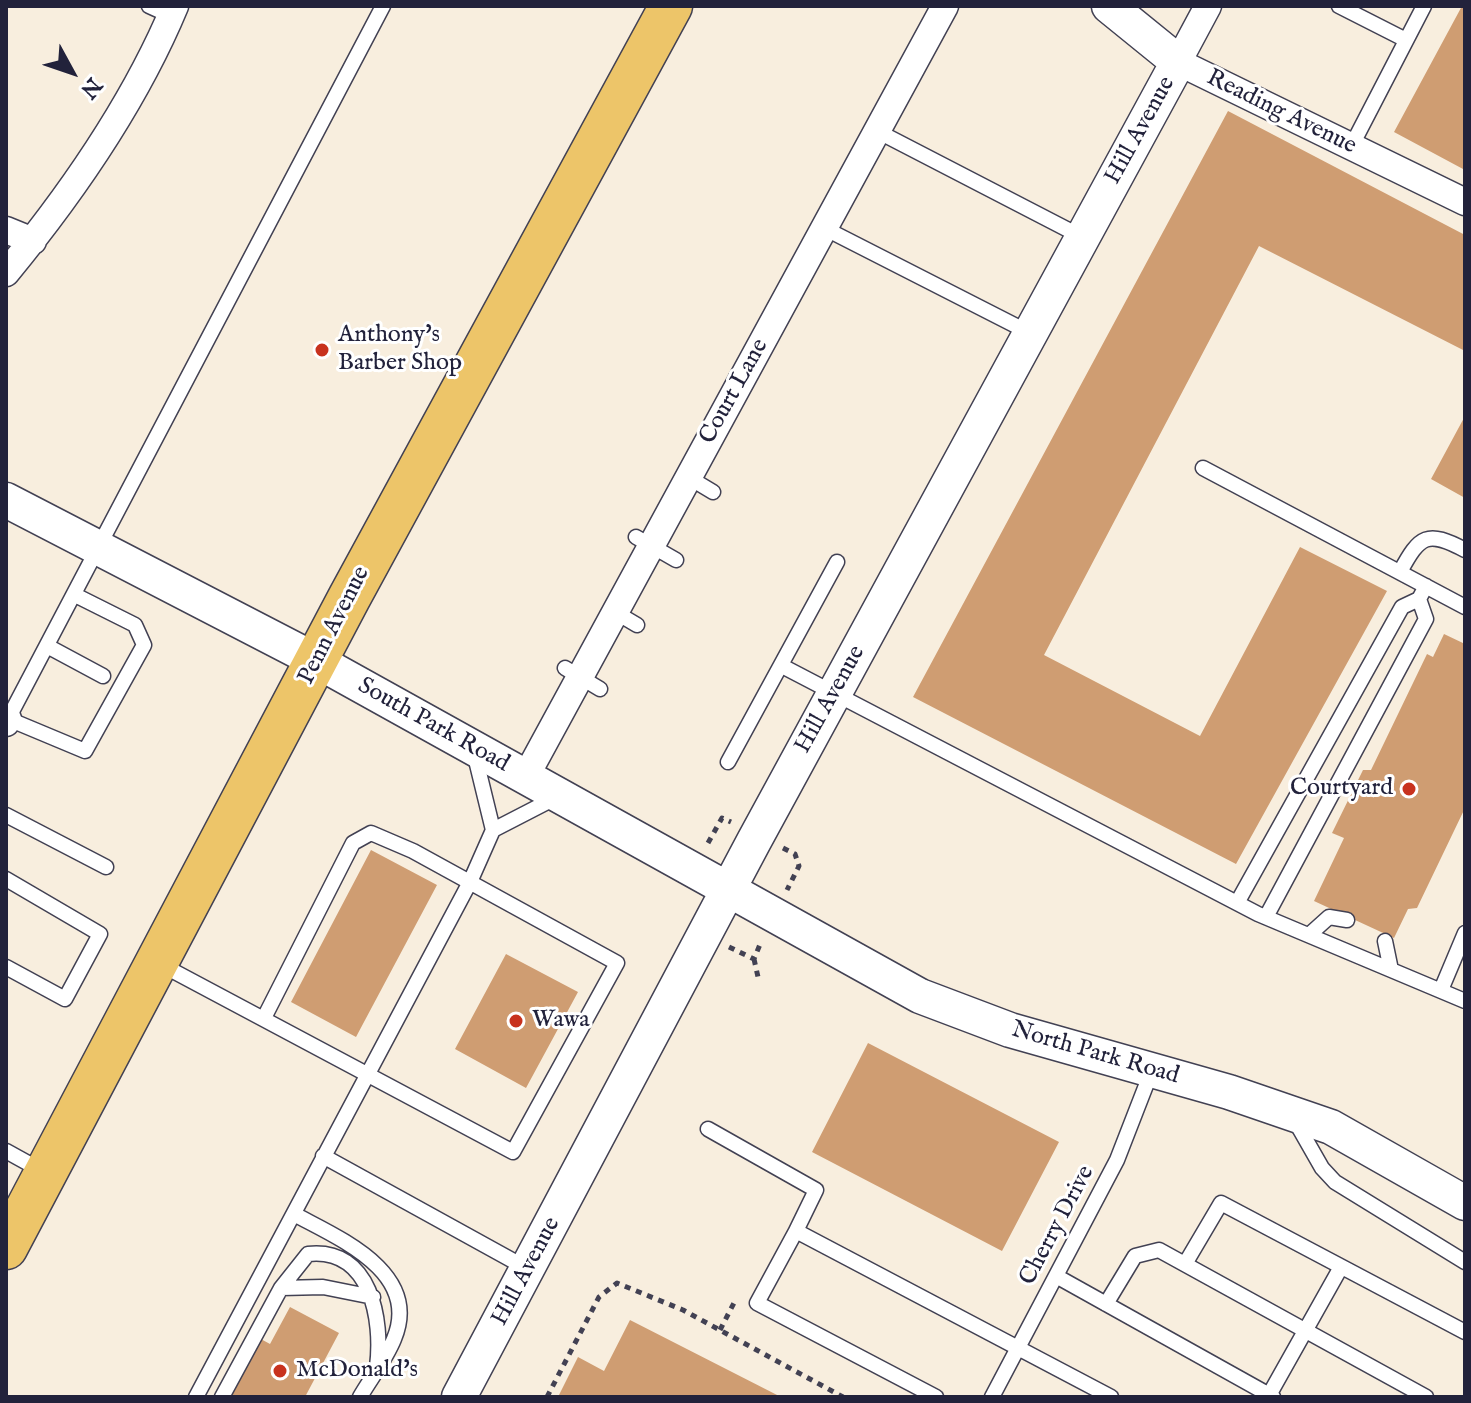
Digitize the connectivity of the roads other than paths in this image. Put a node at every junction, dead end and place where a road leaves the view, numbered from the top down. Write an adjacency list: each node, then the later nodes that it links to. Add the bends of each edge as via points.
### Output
1 (383, 6): 25 (lane)
2 (671, 6): 34 (main road, Penn Avenue)
3 (945, 6): 11 (street, Court Lane)
4 (1109, 6): 10 (street, Reading Avenue)
5 (1208, 6): 10 (street, Hill Avenue)
6 (1339, 6): 9 (lane)
7 (1424, 6): 9 (lane)
8 (165, 9): 17 (street, via 130,93)
9 (1406, 40): 12 (lane)
10 (1178, 62): 12 (street, Reading Avenue); 16 (street, Hill Avenue)
11 (877, 131): 14 (street, Court Lane); 16 (lane)
12 (1351, 147): 13 (street, Reading Avenue)
13 (1465, 202)
14 (824, 228): 19 (lane); 21 (street, Court Lane)
15 (6, 230): 17 (street)
16 (1083, 237): 19 (street, Hill Avenue)
17 (33, 241): 18 (street)
18 (6, 273)
19 (1030, 334): 37 (street, Hill Avenue)
20 (1203, 468): 29 (lane)
21 (688, 477): 22 (lane); 24 (street, Court Lane)
22 (713, 492)
23 (6, 500): 25 (street, South Park Road)
24 (644, 541): 27 (lane); 41 (street, Court Lane, via 619,611)
25 (99, 546): 31 (lane); 34 (street, South Park Road)
26 (1465, 550): 29 (lane, via 1441,537 1427,537 1415,545)
27 (676, 560)
28 (837, 562): 35 (lane)
29 (1400, 572): 30 (lane)
30 (1423, 593): 32 (lane); 49 (lane, via 1402,607); 50 (lane, via 1426,619)
31 (75, 595): 33 (lane); 38 (lane, via 135,625 144,645 85,751)
32 (1463, 600)
33 (49, 647): 36 (lane); 38 (lane)
34 (317, 661): 39 (street, South Park Road); 55 (main road, Penn Avenue)
35 (782, 666): 37 (lane); 40 (lane)
36 (103, 676)
37 (834, 694): 48 (street, Hill Avenue); 49 (lane)
38 (7, 720)
39 (474, 751): 41 (street, South Park Road); 44 (lane)
40 (728, 762)
41 (525, 778): 42 (street, South Park Road)
42 (559, 796): 44 (lane); 48 (street, South Park Road)
43 (6, 815): 45 (lane)
44 (493, 830): 47 (lane)
45 (106, 867)
46 (6, 879): 56 (lane, via 100,934 65,999)
47 (470, 882): 60 (lane, via 371,833 353,843); 62 (lane); 62 (lane, via 617,963 513,1152)
48 (729, 892): 61 (street, North Park Road, via 944,1007); 75 (street, Hill Avenue)
49 (1237, 903): 50 (lane)
50 (1266, 917): 53 (lane)
51 (1347, 920): 53 (lane, via 1329,917)
52 (1465, 933): 58 (lane)
53 (1309, 935): 57 (lane)
54 (1385, 941): 57 (lane)
55 (158, 962): 60 (lane); 67 (main road, Penn Avenue)
56 (6, 967)
57 (1391, 970): 58 (lane)
58 (1441, 990): 59 (lane)
59 (1465, 1001)
60 (264, 1018): 62 (lane)
61 (1152, 1070): 63 (street, North Park Road); 76 (lane, Cherry Drive, via 1117,1160)
62 (368, 1073): 66 (lane)
63 (1291, 1115): 68 (street, North Park Road, via 1331,1127); 72 (lane, via 1335,1182)
64 (708, 1129): 70 (lane, via 816,1190)
65 (6, 1151): 67 (lane)
66 (323, 1156): 69 (lane); 75 (lane)
67 (46, 1173): 71 (main road, Penn Avenue)
68 (1465, 1203)
69 (294, 1214): 83 (lane, via 362,1251 390,1283 398,1307 395,1337); 85 (lane)
70 (796, 1231): 82 (lane); 89 (lane, via 757,1303)
71 (6, 1248)
72 (1465, 1262)
73 (1185, 1264): 74 (lane, via 1221,1203); 79 (lane, via 1159,1250 1135,1256); 80 (lane)
74 (1341, 1267): 80 (lane); 81 (lane)
75 (529, 1269): 88 (street, Hill Avenue)
76 (1056, 1276): 79 (lane); 82 (lane, Cherry Drive)
77 (281, 1288): 78 (lane, via 323,1287); 78 (lane, via 298,1262 318,1253 352,1267); 86 (lane)
78 (373, 1297): 83 (lane, via 381,1335)
79 (1106, 1304): 84 (lane)
80 (1305, 1331): 84 (lane); 92 (lane)
81 (1465, 1332)
82 (1017, 1350): 90 (lane, Cherry Drive); 91 (lane)
83 (377, 1367): 87 (lane)
84 (1270, 1396)
85 (196, 1397)
86 (222, 1397)
87 (360, 1397)
88 (459, 1397)
89 (936, 1397)
90 (992, 1397)
91 (1111, 1397)
92 (1426, 1397)

